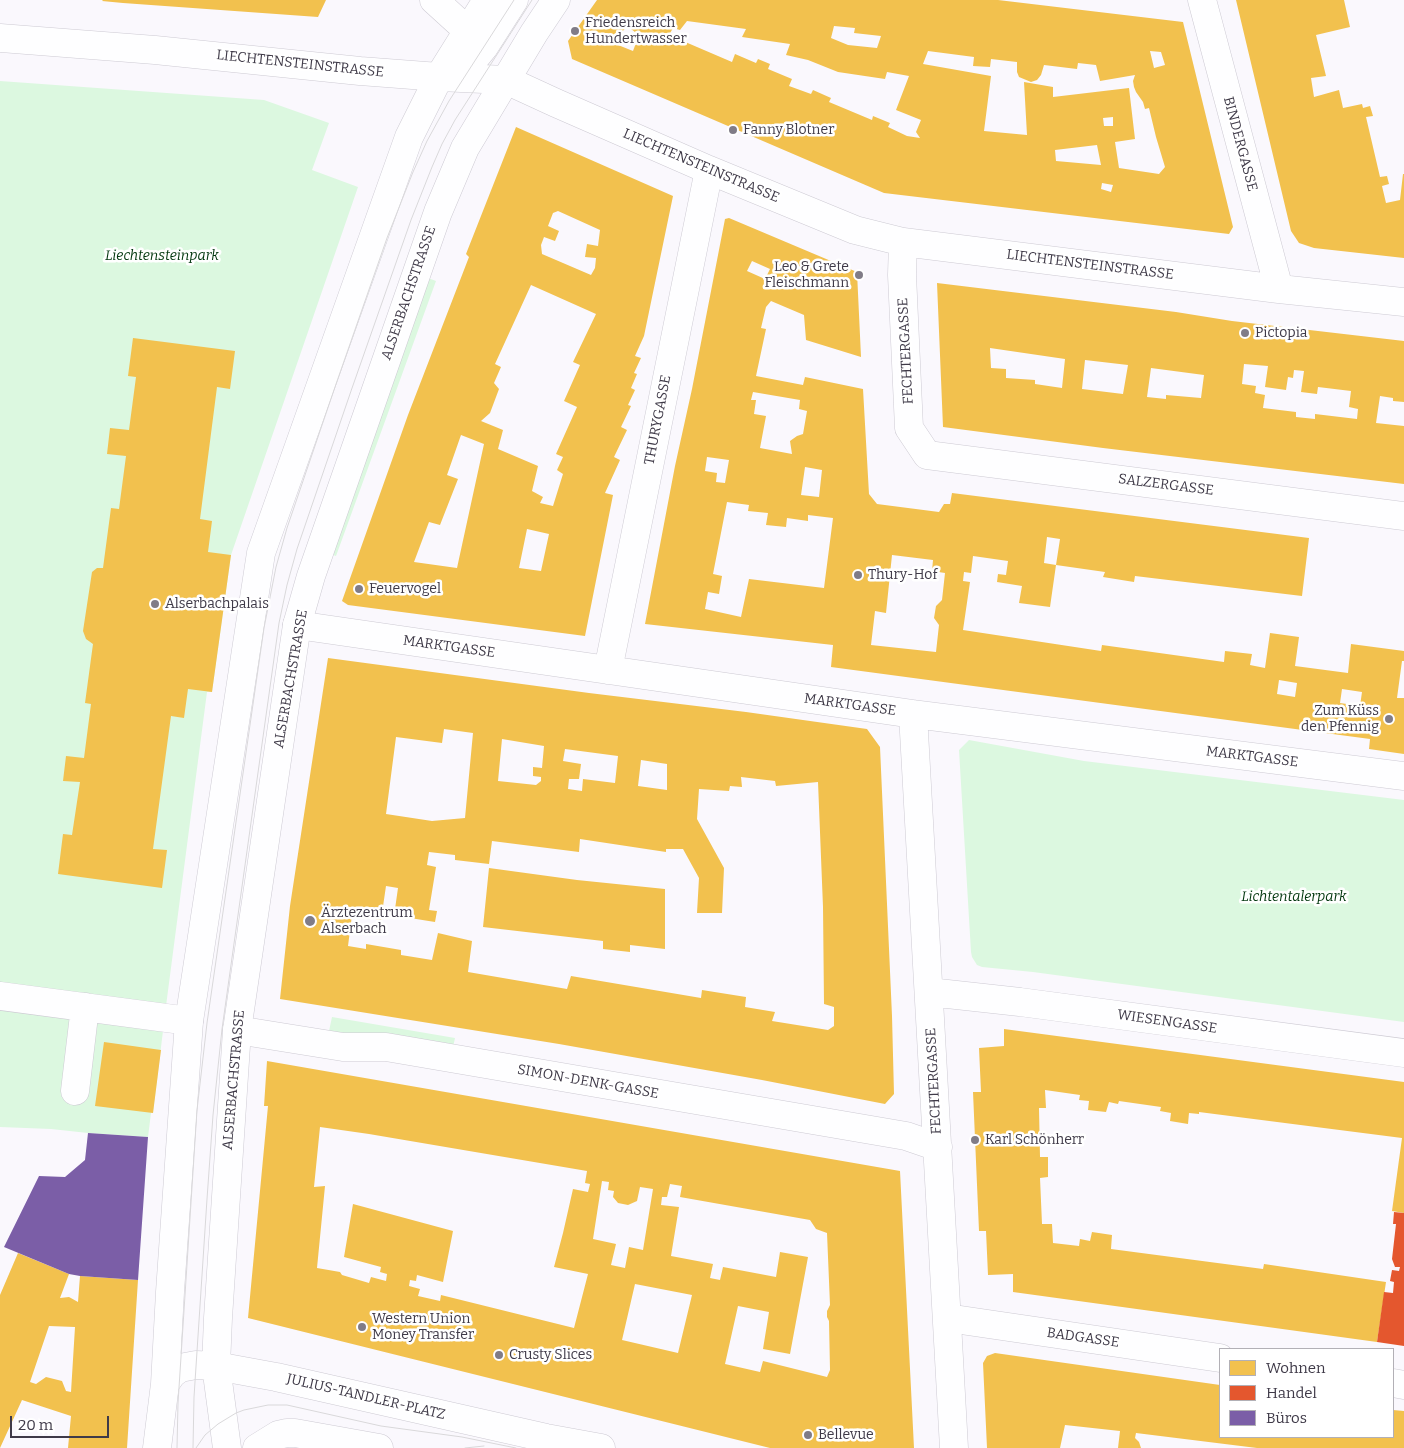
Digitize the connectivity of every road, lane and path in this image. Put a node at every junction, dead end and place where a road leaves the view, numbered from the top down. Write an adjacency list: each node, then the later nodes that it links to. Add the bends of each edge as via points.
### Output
1 (434, 0): 7 (street)
2 (487, 0): 7 (street)
3 (514, 0): 7 (street)
4 (556, 0): 9 (street, ALSERBACHSTRASSE)
5 (1202, 0): 12 (street, BINDERGASSE)
6 (0, 38): 8 (street, LIECHTENSTEINSTRASSE)
7 (476, 39): 8 (street); 9 (street)
8 (439, 77): 9 (street, LIECHTENSTEINSTRASSE); 23 (street, via 409,137 261,553)
9 (506, 80): 10 (street, LIECHTENSTEINSTRASSE); 16 (street, ALSERBACHSTRASSE, via 465,148 438,212 311,576)
10 (709, 170): 11 (street, LIECHTENSTEINSTRASSE, via 855,230); 17 (street, THURYGASSE)
11 (903, 242): 12 (street, LIECHTENSTEINSTRASSE); 14 (street, FECHTERGASSE, via 909,428)
12 (1278, 289): 13 (street, LIECHTENSTEINSTRASSE)
13 (1404, 302)
14 (927, 455): 15 (street, SALZERGASSE)
15 (1404, 516)
16 (297, 625): 17 (street, MARKTGASSE); 24 (street, ALSERBACHSTRASSE)
17 (608, 670): 18 (street, MARKTGASSE)
18 (914, 714): 19 (street, MARKTGASSE); 20 (street, FECHTERGASSE)
19 (1404, 776)
20 (929, 992): 25 (street, WIESENGASSE); 27 (street, FECHTERGASSE)
21 (0, 996): 22 (street)
22 (85, 1007): 23 (street); 26 (street)
23 (189, 1021): 31 (street)
24 (237, 1030): 27 (street, SIMON-DENK-GASSE, via 343,1047 386,1047 906,1136); 30 (street, ALSERBACHSTRASSE)
25 (1404, 1053)
26 (75, 1091)
27 (938, 1147): 28 (street, FECHTERGASSE)
28 (947, 1318): 29 (street, BADGASSE); 37 (street, FECHTERGASSE)
29 (1219, 1358)
30 (216, 1366): 31 (street, JULIUS-TANDLER-PLATZ, via 180,1368); 33 (street); 36 (street, JULIUS-TANDLER-PLATZ)
31 (165, 1384): 32 (street)
32 (157, 1448)
33 (227, 1448)
34 (257, 1448): 35 (street, via 287,1433)
35 (379, 1448)
36 (602, 1448)
37 (954, 1448)

